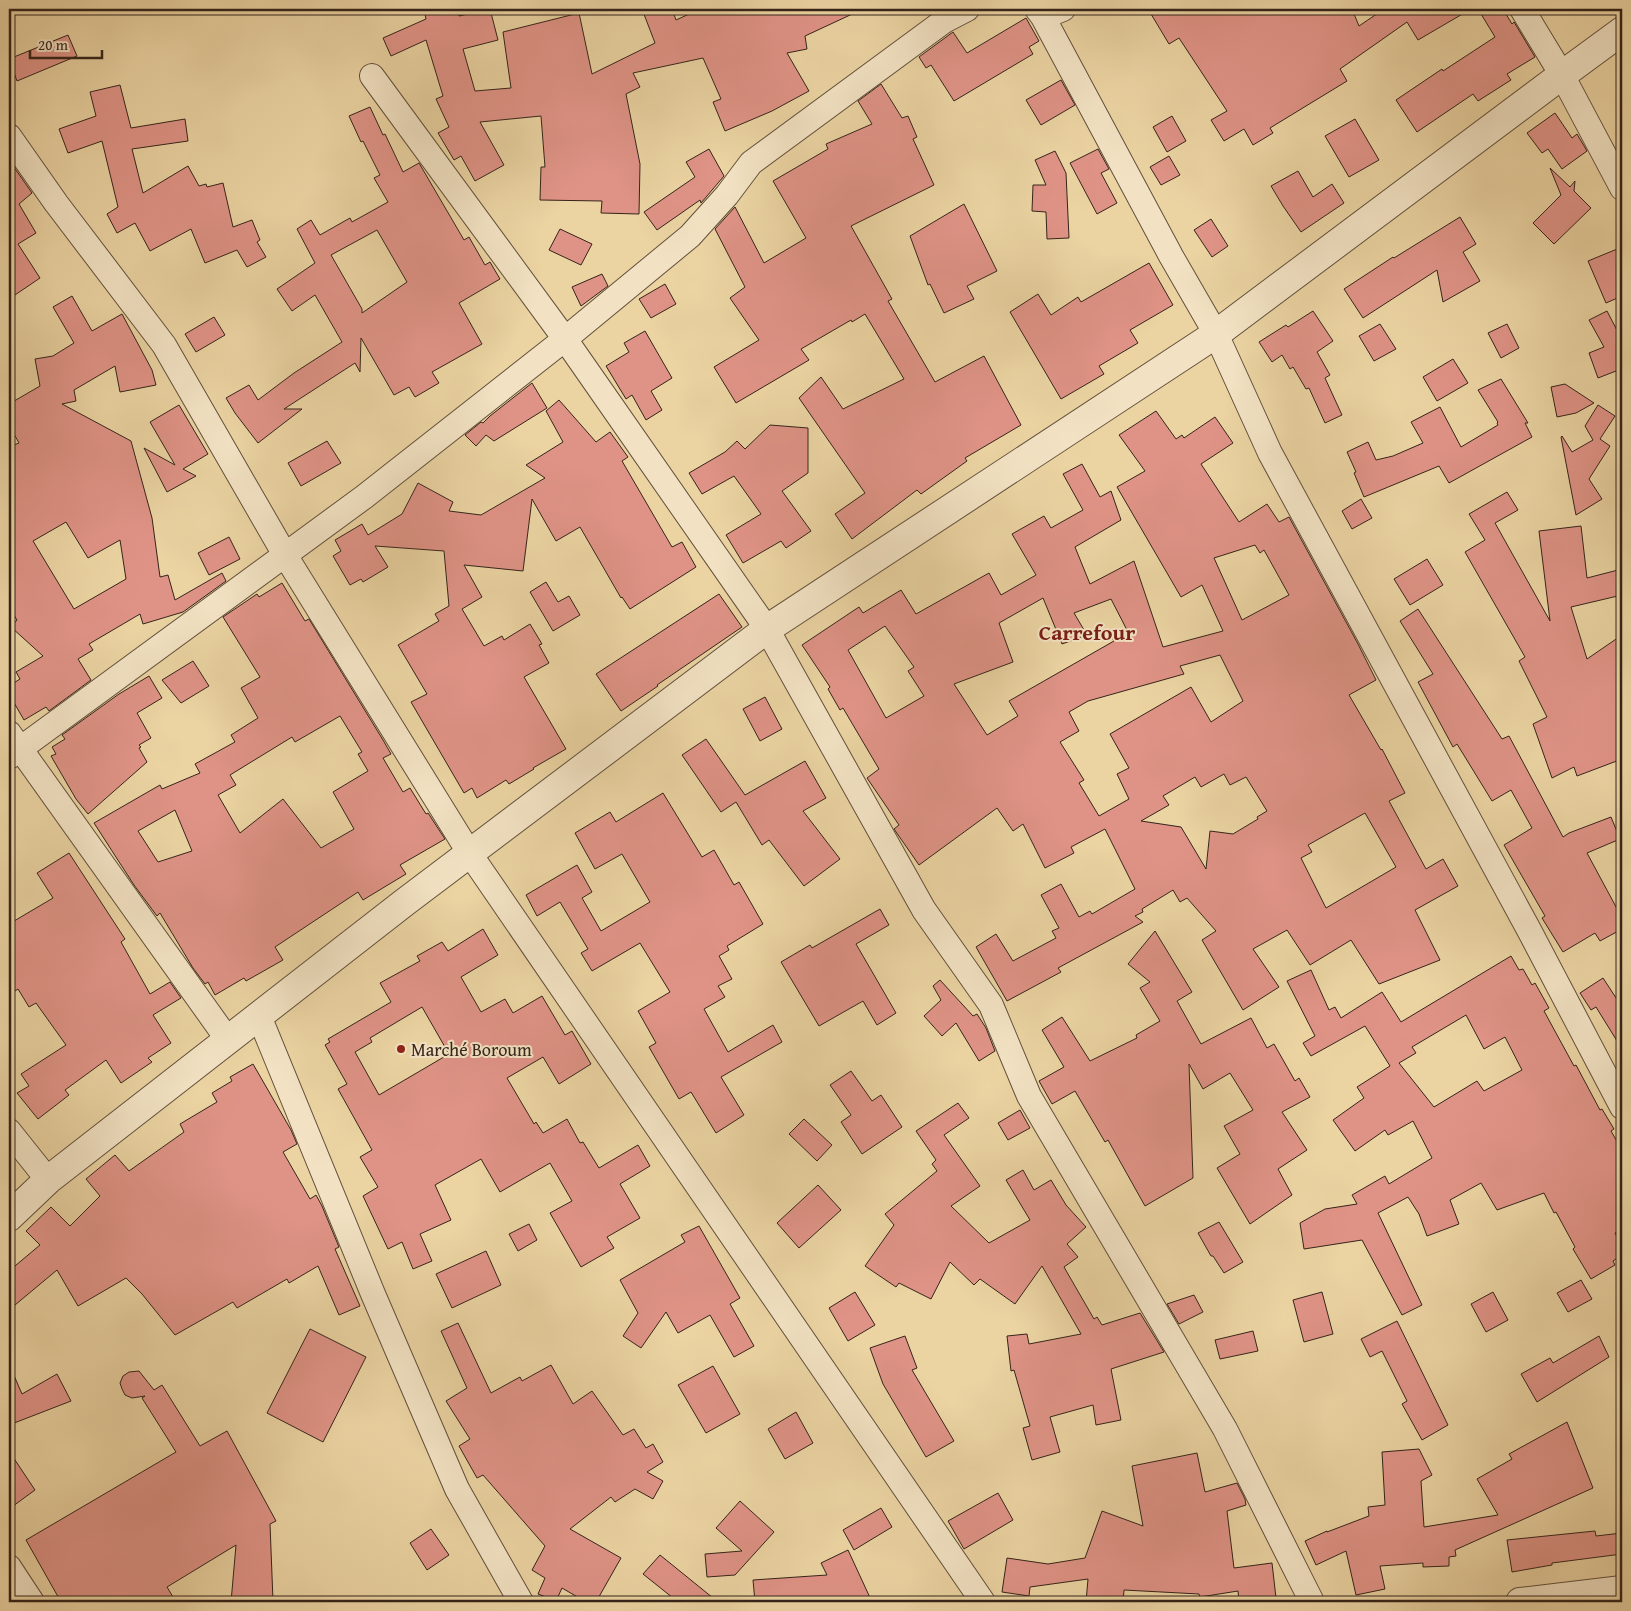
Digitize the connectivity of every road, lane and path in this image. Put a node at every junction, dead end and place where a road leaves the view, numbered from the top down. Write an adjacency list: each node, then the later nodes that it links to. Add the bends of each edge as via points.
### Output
1 (967, 9): 10 (street, via 944,21 751,163 728,195 690,236)
2 (1522, 9): 5 (street)
3 (1048, 12): 9 (street, via 1171,256)
4 (1622, 31): 5 (street)
5 (1562, 74): 8 (street); 9 (street)
6 (372, 76): 10 (street)
7 (9, 136): 11 (street, via 164,345)
8 (1622, 188)
9 (1216, 334): 12 (street); 17 (street, via 1270,453)
10 (565, 339): 11 (street); 12 (street)
11 (285, 555): 13 (street); 14 (street)
12 (767, 629): 14 (street); 27 (street, via 924,910 991,1005 1029,1096 1225,1429)
13 (12, 746): 16 (street)
14 (470, 854): 15 (street); 26 (street)
15 (259, 1016): 16 (street); 25 (street, via 373,1294 458,1489)
16 (228, 1040): 19 (street)
17 (1622, 1107)
18 (9, 1131): 19 (street)
19 (48, 1180): 20 (street)
20 (9, 1217)
21 (9, 1568): 24 (street)
22 (1622, 1590): 23 (street)
23 (1551, 1600): 28 (street)
24 (32, 1602)
25 (520, 1602)
26 (983, 1602)
27 (1312, 1602)
28 (1520, 1602)

